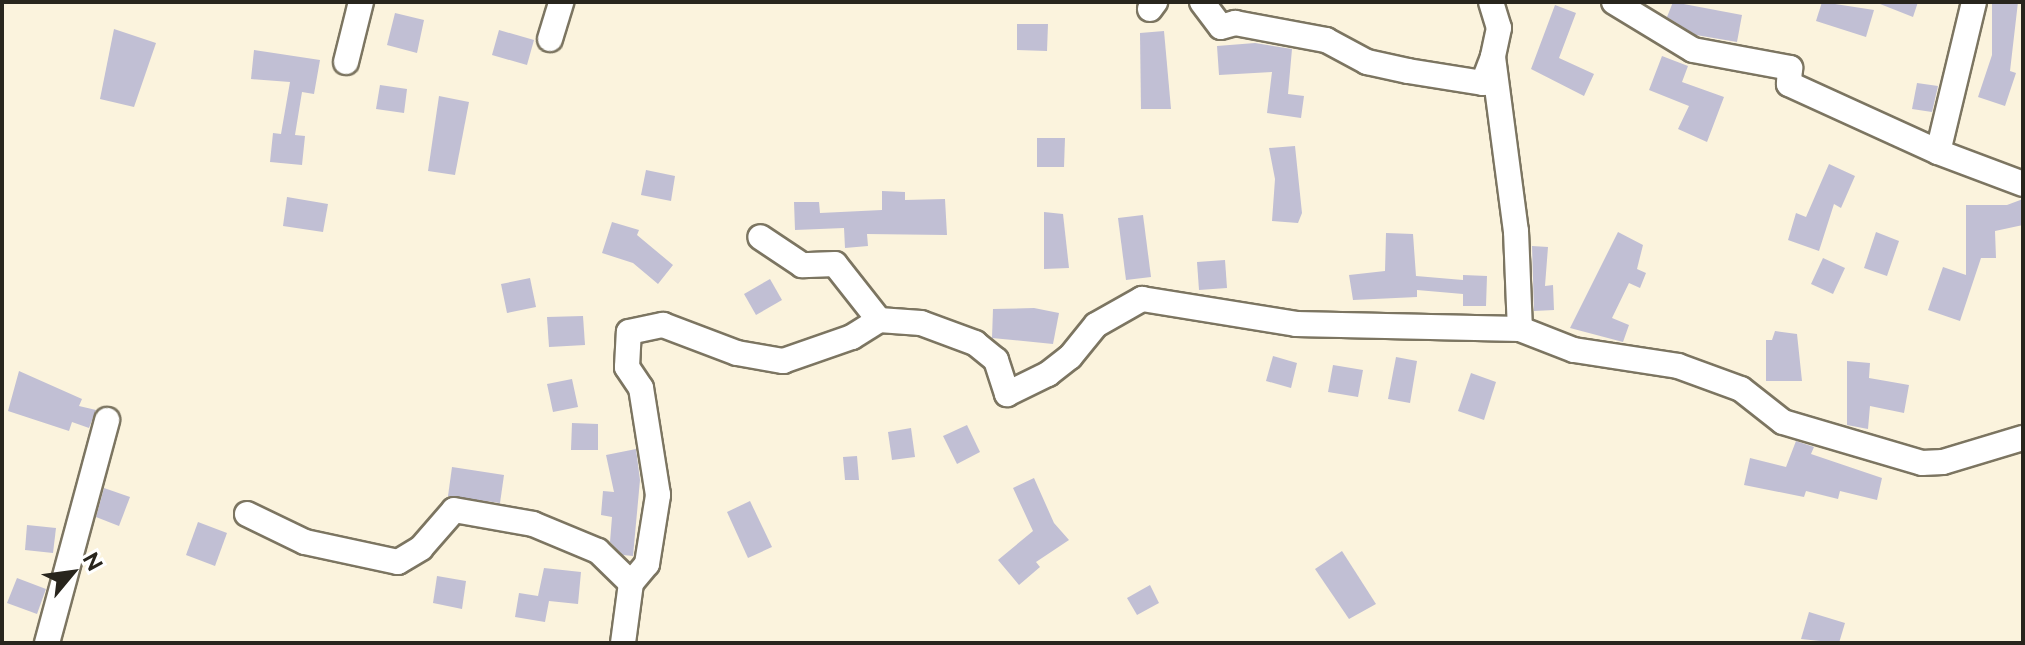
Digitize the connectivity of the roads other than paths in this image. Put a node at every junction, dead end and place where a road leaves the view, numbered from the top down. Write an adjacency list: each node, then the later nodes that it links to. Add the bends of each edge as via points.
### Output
1 (361, 2): 9 (street)
2 (561, 2): 7 (street)
3 (1202, 2): 8 (street, via 1221,27 1235,23 1326,40 1367,62 1408,71 1483,83)
4 (1491, 2): 8 (street, via 1499,28)
5 (1614, 2): 10 (street, via 1693,50 1790,68 1789,84)
6 (1974, 2): 10 (street)
7 (550, 39)
8 (1493, 57): 14 (street, via 1516,231)
9 (346, 62)
10 (1938, 152): 11 (street)
11 (2023, 184)
12 (760, 237): 13 (street, via 802,265 835,264)
13 (879, 320): 14 (street, via 921,323 975,343 996,360 1007,394 1048,374 1096,325 1142,299 1296,324); 18 (street, via 852,337 783,361 737,353 663,325 629,332 627,367 641,388 658,495 647,564)
14 (1520, 329): 16 (street, via 1574,350 1678,366 1741,389 1783,422 1922,463 1943,462)
15 (107, 420): 19 (street)
16 (2023, 438)
17 (247, 514): 18 (street, via 305,542 398,562 421,548 454,510 480,514 533,524 598,551)
18 (631, 583): 20 (street)
19 (47, 643)
20 (623, 643)

